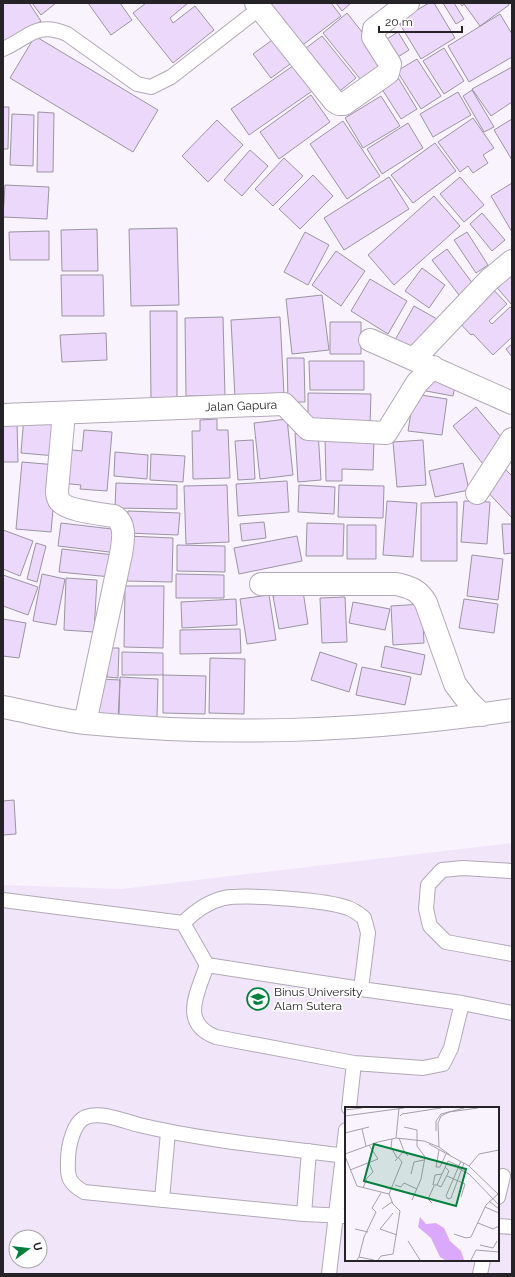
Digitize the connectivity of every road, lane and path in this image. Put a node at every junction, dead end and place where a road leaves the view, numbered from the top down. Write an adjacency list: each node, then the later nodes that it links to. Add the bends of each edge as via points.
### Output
1 (408, 3): 2 (street, via 374,29 373,37 390,64 388,72 344,104 334,101)
2 (258, 5): 3 (lane, via 171,77 151,87 137,84 67,34 56,29 42,28 32,31)
3 (3, 48)
4 (512, 262): 6 (street, via 489,280)
5 (370, 340): 6 (street)
6 (424, 363): 7 (street); 8 (street, Jalan Gapura, via 417,384 386,433 308,429 284,404)
7 (512, 403)
8 (64, 413): 9 (street, Jalan Gapura); 16 (street, via 57,491 59,501 75,509 114,516 120,519 122,526 121,554)
9 (3, 415)
10 (512, 439): 11 (street)
11 (477, 493)
12 (261, 584): 15 (street, via 396,584 410,587 420,593 426,603 456,684)
13 (3, 707): 16 (street)
14 (512, 710): 15 (street)
15 (482, 715): 16 (street, via 387,726 224,732)
16 (85, 723)
17 (512, 871): 20 (lane, via 463,868 442,870 428,885 426,909 430,926 446,942)
18 (3, 900): 19 (lane)
19 (183, 923): 21 (lane); 22 (lane, via 198,909 224,898 262,897 336,904 350,908 364,918 368,933)
20 (512, 954)
21 (207, 965): 22 (lane); 25 (lane, via 194,1003 194,1018 205,1033)
22 (361, 989): 23 (lane)
23 (462, 1003): 24 (lane); 25 (lane, via 451,1048 443,1064 423,1068)
24 (512, 1013)
25 (354, 1063): 26 (lane)
26 (349, 1107)
27 (168, 1132): 28 (lane); 32 (lane); 32 (lane, via 98,1115 85,1117 76,1127 68,1151 67,1174 73,1185 84,1192)
28 (309, 1151): 29 (lane); 33 (lane)
29 (345, 1156): 34 (lane)
30 (504, 1176): 31 (lane)
31 (499, 1194)
32 (162, 1200): 33 (lane)
33 (304, 1214): 34 (lane)
34 (341, 1216): 38 (lane)
35 (499, 1226): 36 (lane)
36 (512, 1227)
37 (483, 1261): 39 (lane)
38 (329, 1274)
39 (480, 1274)

